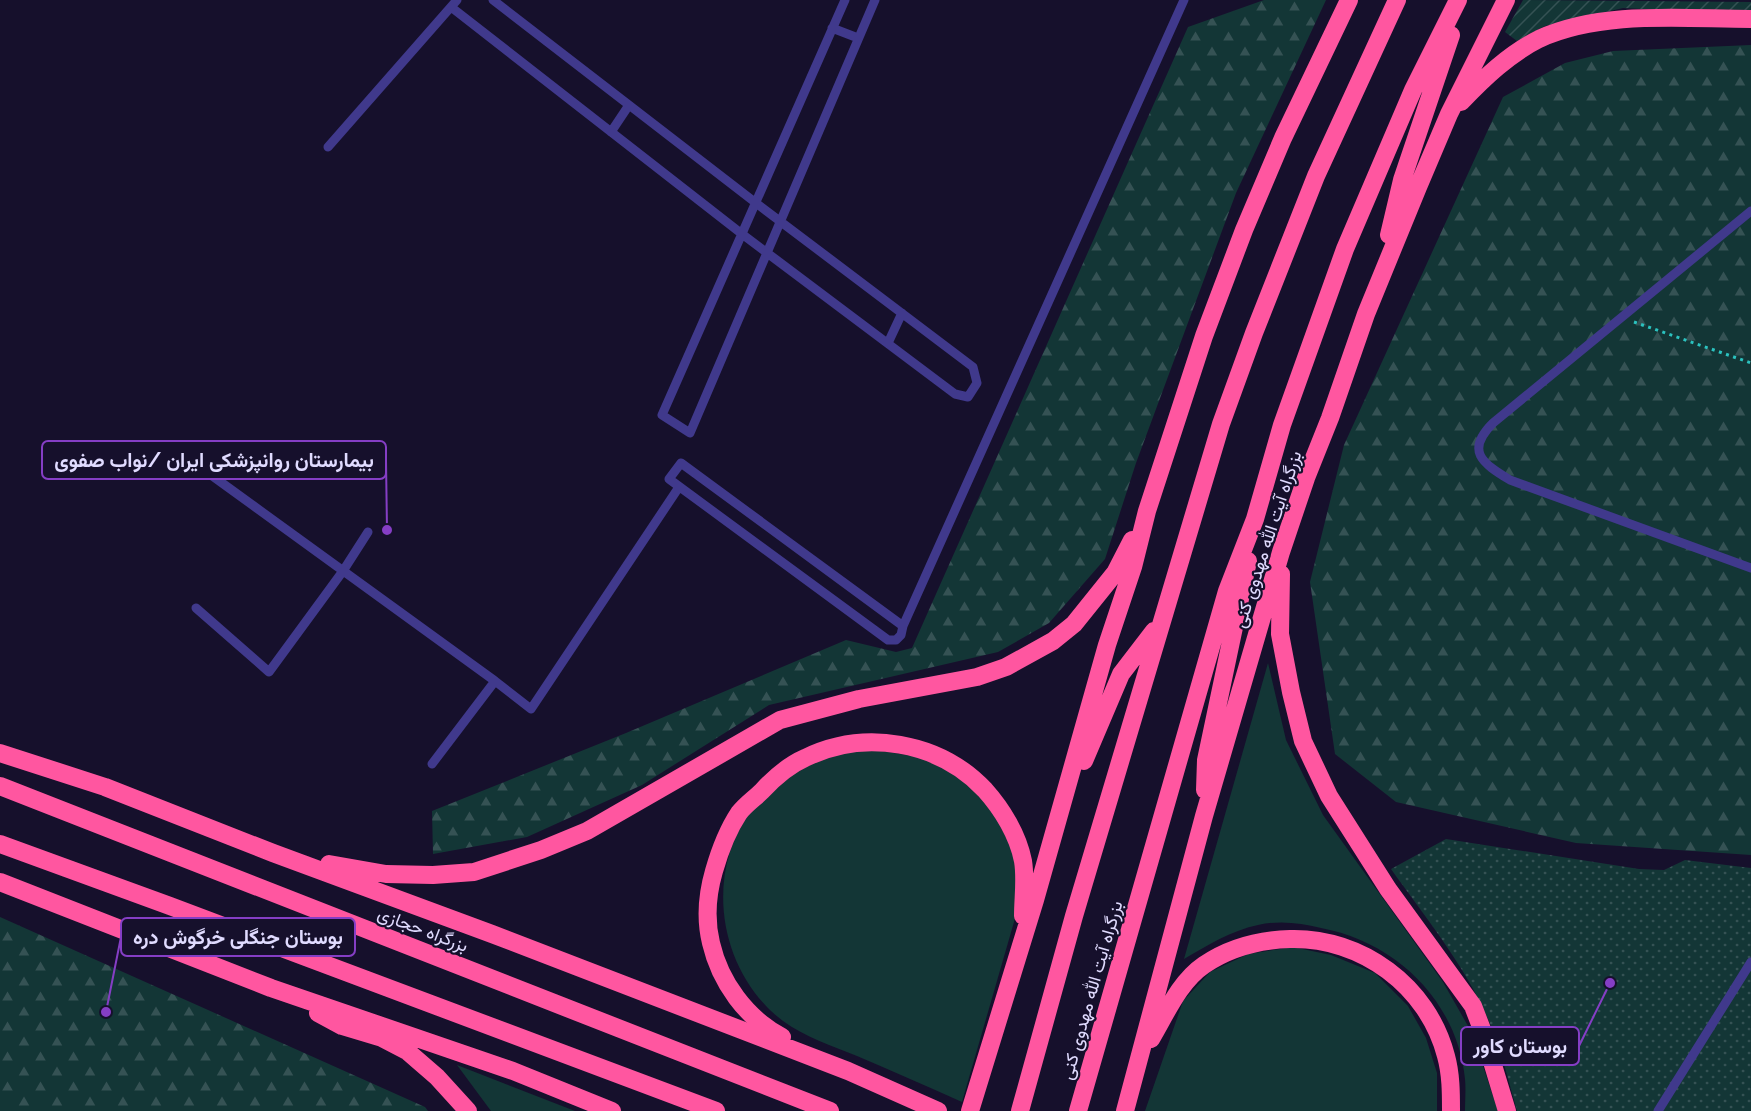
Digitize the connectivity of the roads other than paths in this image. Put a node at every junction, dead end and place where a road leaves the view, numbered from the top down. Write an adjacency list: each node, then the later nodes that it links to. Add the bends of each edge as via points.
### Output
1 (493, 0): 13 (lane)
2 (845, 0): 11 (lane)
3 (875, 0): 12 (lane)
4 (1184, 0): 37 (lane)
5 (1397, 0): 36 (highway, بزرگراه آیت الله مهدوی کنی, via 1316,176 1254,333 1221,424)
6 (1460, 0): 22 (highway, via 1402,180); 28 (highway, بزرگراه آیت الله مهدوی کنی, via 1413,90 1345,249 1282,425)
7 (1506, 0): 14 (highway, بزرگراه آیت الله مهدوی کنی)
8 (454, 3): 15 (lane); 16 (lane)
9 (1345, 5): 27 (highway, via 1244,230 1204,336)
10 (1751, 19): 14 (highway, via 1634,19 1569,28 1512,55)
11 (832, 28): 12 (lane); 17 (lane)
12 (858, 38): 19 (lane)
13 (629, 105): 15 (lane); 17 (lane)
14 (1449, 114): 22 (highway, بزرگراه آیت الله مهدوی کنی)
15 (611, 132): 20 (lane)
16 (328, 147)
17 (756, 203): 19 (lane); 20 (lane)
18 (1751, 211): 31 (lane, via 1493,423 1478,443 1478,452 1487,466 1510,480)
19 (781, 220): 21 (lane); 23 (lane)
20 (742, 234): 21 (lane); 21 (lane, via 662,415 690,433)
21 (767, 252): 24 (lane)
22 (1377, 286): 30 (highway, بزرگراه آیت الله مهدوی کنی)
23 (902, 313): 24 (lane); 24 (lane, via 973,367 977,383 968,397 955,394)
24 (888, 343)
25 (189, 459): 32 (lane)
26 (679, 487): 33 (lane, via 669,479 681,462); 34 (lane); 38 (lane, via 531,709)
27 (1147, 511): 42 (highway); 45 (highway, via 1115,573 1090,606 1060,635 1030,655 976,677 859,699 780,720 587,831 541,850 474,872 433,875 386,874)
28 (1255, 519): 43 (highway, via 1206,760); 59 (highway, بزرگراه آیت الله مهدوی کنی, via 1227,591)
29 (368, 532): 32 (lane)
30 (1281, 552): 43 (highway, بزرگراه آیت الله مهدوی کنی); 62 (highway, via 1280,634 1303,741 1329,796 1358,843 1473,1006)
31 (1751, 568)
32 (343, 571): 35 (lane, via 269,672); 38 (lane)
33 (841, 580): 34 (lane); 37 (lane)
34 (831, 598): 37 (lane, via 888,640 896,640)
35 (196, 608)
36 (1161, 622): 42 (highway, via 1121,674); 58 (highway, بزرگراه آیت الله مهدوی کنی)
37 (903, 626)
38 (495, 681): 40 (lane)
39 (0, 753): 45 (highway, via 105,787)
40 (432, 764)
41 (0, 786): 56 (highway, بزرگراه حجازی)
42 (1060, 810): 47 (highway)
43 (1204, 816): 50 (highway, بزرگراه آیت الله مهدوی کنی)
44 (0, 844): 55 (highway)
45 (273, 853): 51 (highway)
46 (0, 882): 49 (highway)
47 (1023, 936): 51 (highway, via 1024,874 1019,846 993,799 954,765 911,747 885,742 847,743 803,759 779,775 741,811 721,845 707,906 714,958 742,1007 762,1024); 57 (highway)
48 (1751, 962): 63 (lane)
49 (271, 988): 53 (highway, via 342,1026 382,1038 407,1051); 54 (highway, via 513,1071)
50 (1139, 1059): 60 (highway, بزرگراه آیت الله مهدوی کنی); 61 (highway, via 1182,986 1202,966 1223,953 1254,943 1306,939 1335,944 1370,958 1401,980 1421,1004 1446,1056)
51 (848, 1071): 52 (highway)
52 (936, 1110)
53 (468, 1111)
54 (612, 1111)
55 (716, 1111)
56 (830, 1111)
57 (970, 1111)
58 (1020, 1111)
59 (1078, 1111)
60 (1125, 1111)
61 (1451, 1111)
62 (1507, 1111)
63 (1658, 1111)

